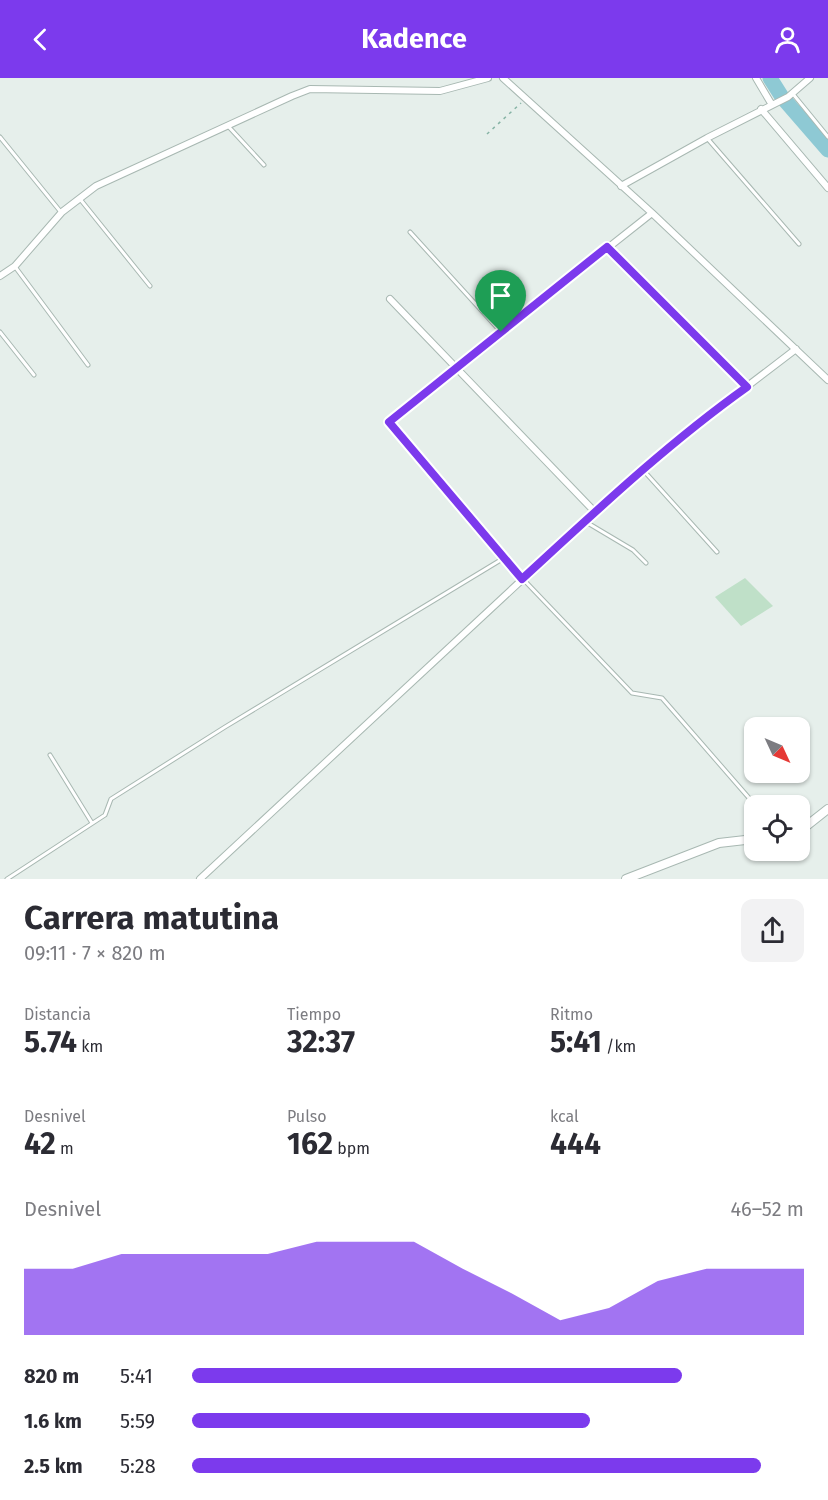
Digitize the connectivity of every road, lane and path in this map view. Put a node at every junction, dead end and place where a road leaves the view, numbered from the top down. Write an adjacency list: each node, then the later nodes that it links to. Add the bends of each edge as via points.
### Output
1 (488, 78): 10 (street, via 440,91 310,89)
2 (503, 78): 7 (street)
3 (756, 78): 8 (street)
4 (810, 78): 5 (street)
5 (801, 80): 6 (street)
6 (790, 95): 8 (street); 13 (lane)
7 (526, 99): 11 (path); 16 (street)
8 (775, 104): 9 (street)
9 (761, 109): 14 (street); 17 (street)
10 (228, 126): 15 (lane); 18 (street, via 96,186)
11 (487, 134)
12 (0, 137): 19 (lane)
13 (828, 137)
14 (707, 138): 16 (street); 22 (lane)
15 (264, 165)
16 (621, 186): 20 (street)
17 (828, 188)
18 (79, 198): 19 (street); 26 (lane)
19 (62, 213): 24 (street)
20 (652, 213): 23 (street); 30 (street)
21 (410, 232): 29 (lane)
22 (799, 244)
23 (607, 247): 29 (street); 35 (street)
24 (15, 266): 25 (street); 31 (lane)
25 (0, 276)
26 (150, 286)
27 (390, 299): 32 (street)
28 (0, 332): 33 (lane)
29 (501, 332): 32 (street)
30 (796, 349): 34 (street); 35 (street)
31 (88, 365)
32 (456, 368): 37 (street); 40 (lane, via 389,422)
33 (34, 375)
34 (828, 380)
35 (747, 387): 36 (street)
36 (644, 471): 37 (street); 39 (lane)
37 (595, 512): 38 (street)
38 (585, 521): 41 (lane, via 633,550); 42 (street)
39 (717, 552)
40 (504, 558): 42 (lane); 46 (lane, via 111,799 105,814)
41 (646, 563)
42 (522, 579): 44 (lane, via 633,693 662,698); 50 (street)
43 (50, 755): 46 (lane)
44 (746, 795)
45 (828, 808): 47 (street)
46 (92, 823): 49 (lane)
47 (810, 823)
48 (744, 840): 51 (street, via 720,843)
49 (8, 879)
50 (200, 879)
51 (626, 879)

